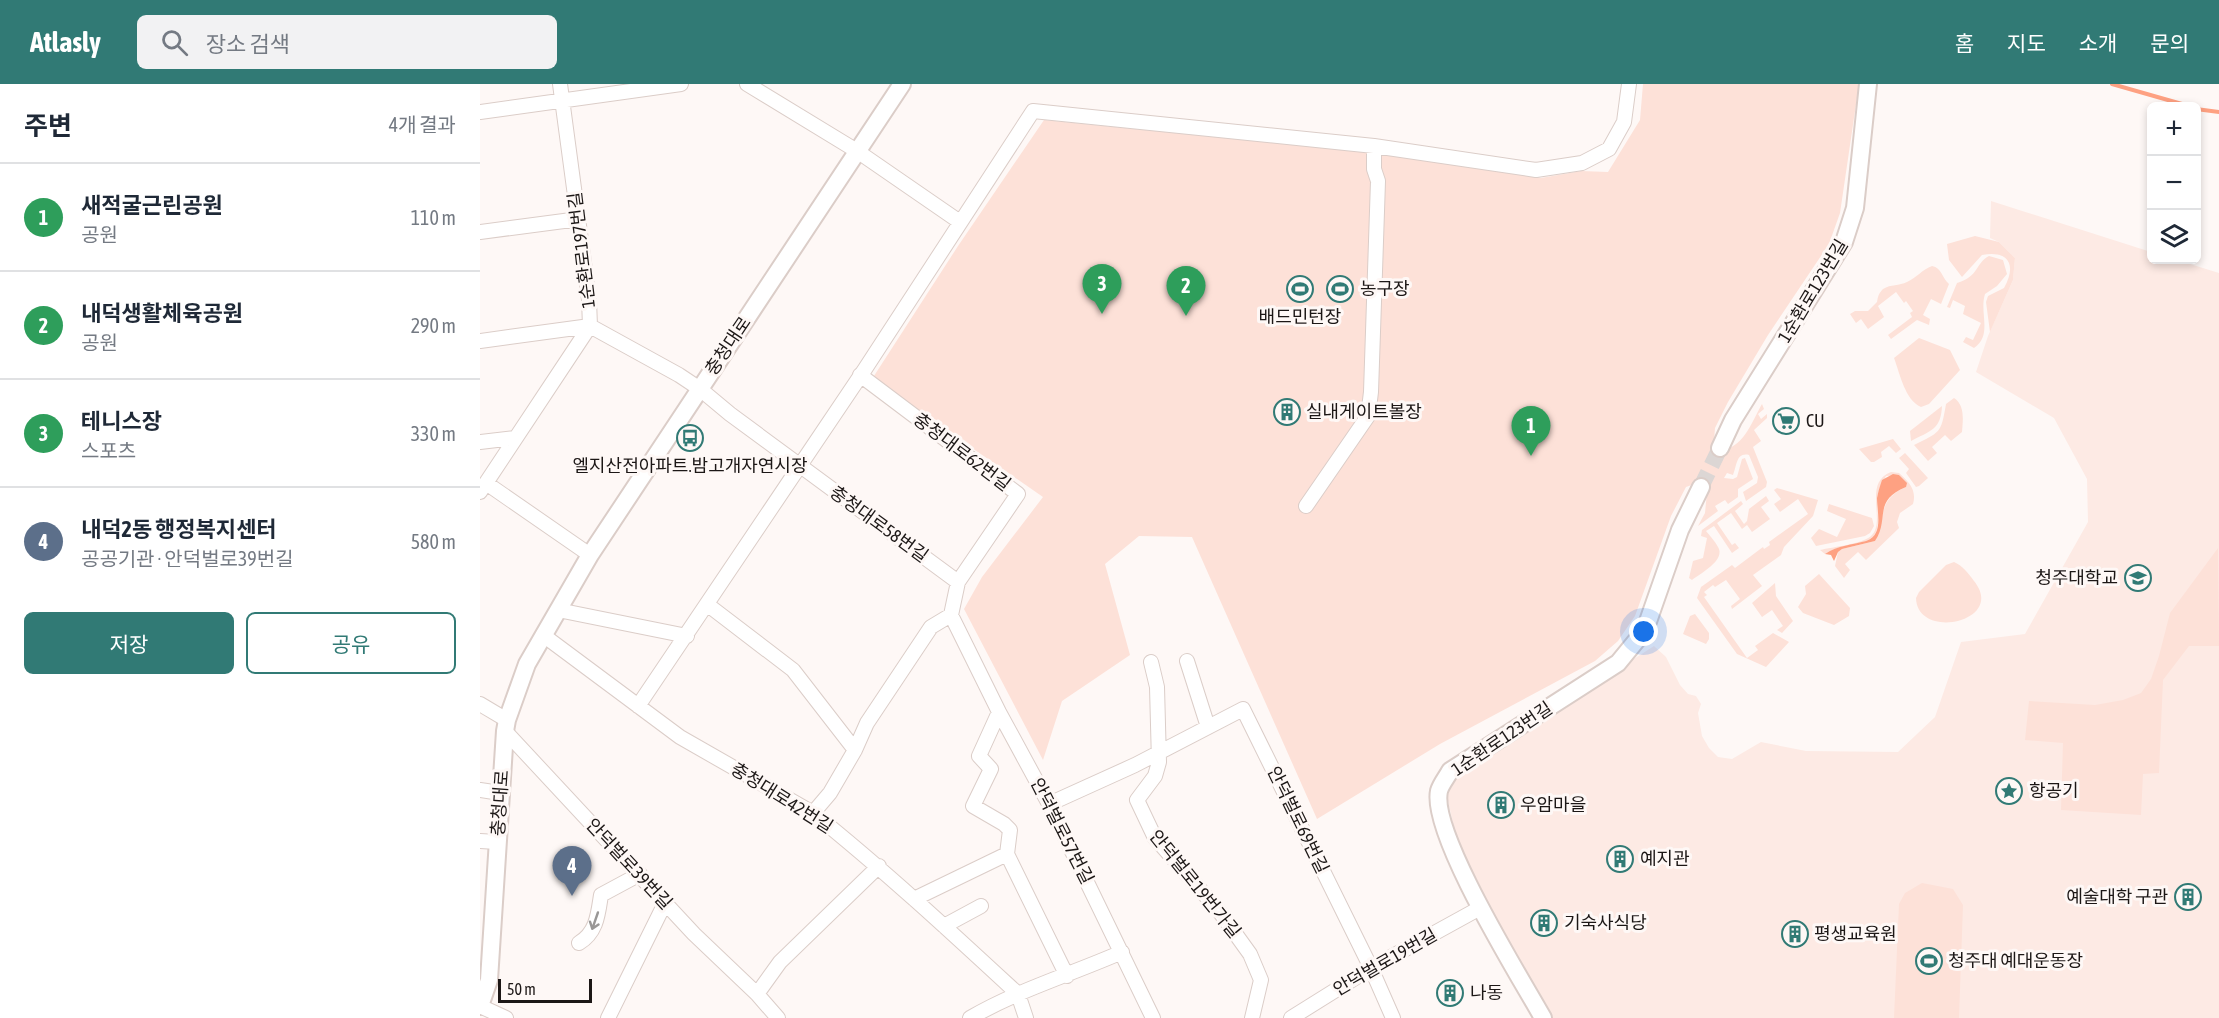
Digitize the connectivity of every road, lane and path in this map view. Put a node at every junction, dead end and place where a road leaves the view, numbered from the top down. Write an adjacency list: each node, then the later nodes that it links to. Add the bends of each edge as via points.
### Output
1 (560, 84): 7 (street, 1순환로197번길)
2 (681, 84): 7 (street)
3 (747, 84): 10 (street)
4 (902, 84): 10 (street, 충청대로)
5 (1629, 84): 9 (street, via 1624,122 1609,149 1582,164 1536,170)
6 (1868, 84): 20 (street, 1순환로123번길, via 1855,208 1844,242)
7 (562, 100): 8 (street); 11 (street, 1순환로197번길)
8 (480, 112)
9 (1374, 146): 12 (street, via 1033,111); 24 (street, via 1377,236 1368,416)
10 (857, 151): 12 (street); 17 (street, 충청대로)
11 (579, 219): 13 (street); 14 (street, 1순환로197번길)
12 (960, 222): 16 (street)
13 (480, 232)
14 (590, 326): 15 (street); 17 (street, 충청대로58번길); 18 (street, 1순환로197번길)
15 (480, 341)
16 (860, 375): 21 (street); 26 (street, 충청대로62번길, via 1018,494)
17 (700, 389): 21 (street, 충청대로58번길); 25 (street, 충청대로)
18 (515, 438): 19 (street); 23 (street, 1순환로197번길)
19 (480, 442)
20 (1720, 448)
21 (799, 466): 26 (street, 충청대로58번길); 27 (street)
22 (1701, 487): 53 (street, 1순환로123번길, via 1680,530 1645,630 1618,663 1450,771 1439,791 1441,820)
23 (483, 488): 25 (street)
24 (1306, 506)
25 (591, 555): 28 (street, 충청대로)
26 (958, 582): 29 (street, 충청대로62번길)
27 (708, 605): 31 (street); 39 (street, via 793,670)
28 (558, 610): 30 (street, 충청대로); 31 (street)
29 (951, 615): 36 (street, 안덕벌로57번길); 39 (street, via 931,627 867,723)
30 (543, 635): 35 (street, 충청대로42번길); 37 (street, 충청대로, via 527,664)
31 (687, 636): 35 (street)
32 (1187, 661): 38 (street)
33 (1151, 662): 40 (street, via 1157,687)
34 (480, 705): 37 (street, 안덕벌로39번길)
35 (638, 706): 44 (street, 충청대로42번길, via 680,737)
36 (999, 712): 43 (street, 안덕벌로57번길); 47 (street, via 979,756 990,769 973,806 1010,830)
37 (506, 726): 42 (street, 충청대로); 49 (street, 안덕벌로39번길)
38 (1209, 727): 40 (street, 안덕벌로69번길); 57 (street, 안덕벌로69번길, via 1243,709)
39 (855, 750): 44 (street, via 830,793)
40 (1157, 752): 43 (street, 안덕벌로69번길); 69 (street, 안덕벌로19번가길, via 1155,776 1137,800 1155,838 1251,954 1262,980)
41 (480, 790): 42 (street)
42 (500, 793): 46 (street, 충청대로)
43 (1049, 804): 56 (street, 안덕벌로57번길)
44 (813, 813): 48 (street, 충청대로42번길)
45 (480, 841): 46 (street)
46 (497, 842): 59 (street, 충청대로, via 492,950)
47 (1007, 854): 50 (street); 58 (street)
48 (879, 866): 50 (street, 충청대로42번길); 60 (street, via 780,962)
49 (640, 874): 51 (street, 안덕벌로39번길); 55 (street, one-way to 55, via 601,895 596,923)
50 (914, 899): 54 (street, 충청대로42번길)
51 (665, 903): 60 (street, 안덕벌로39번길); 64 (street)
52 (981, 906): 54 (street)
53 (1480, 908): 57 (street, 안덕벌로19번길); 72 (street, 1순환로123번길)
54 (944, 926): 61 (street, 충청대로42번길)
55 (579, 943)
56 (1122, 952): 58 (street); 68 (street, 안덕벌로57번길)
57 (1371, 968): 70 (street, 안덕벌로19번길); 71 (street, 안덕벌로69번길)
58 (1066, 976): 61 (street)
59 (484, 983): 62 (street, 충청대로)
60 (758, 994): 65 (street, 안덕벌로39번길)
61 (1018, 994): 66 (street); 67 (street)
62 (480, 1006): 63 (street)
63 (506, 1018)
64 (608, 1018)
65 (778, 1018)
66 (970, 1018)
67 (1026, 1018)
68 (1153, 1018)
69 (1252, 1018)
70 (1291, 1018)
71 (1393, 1018)
72 (1543, 1018)

